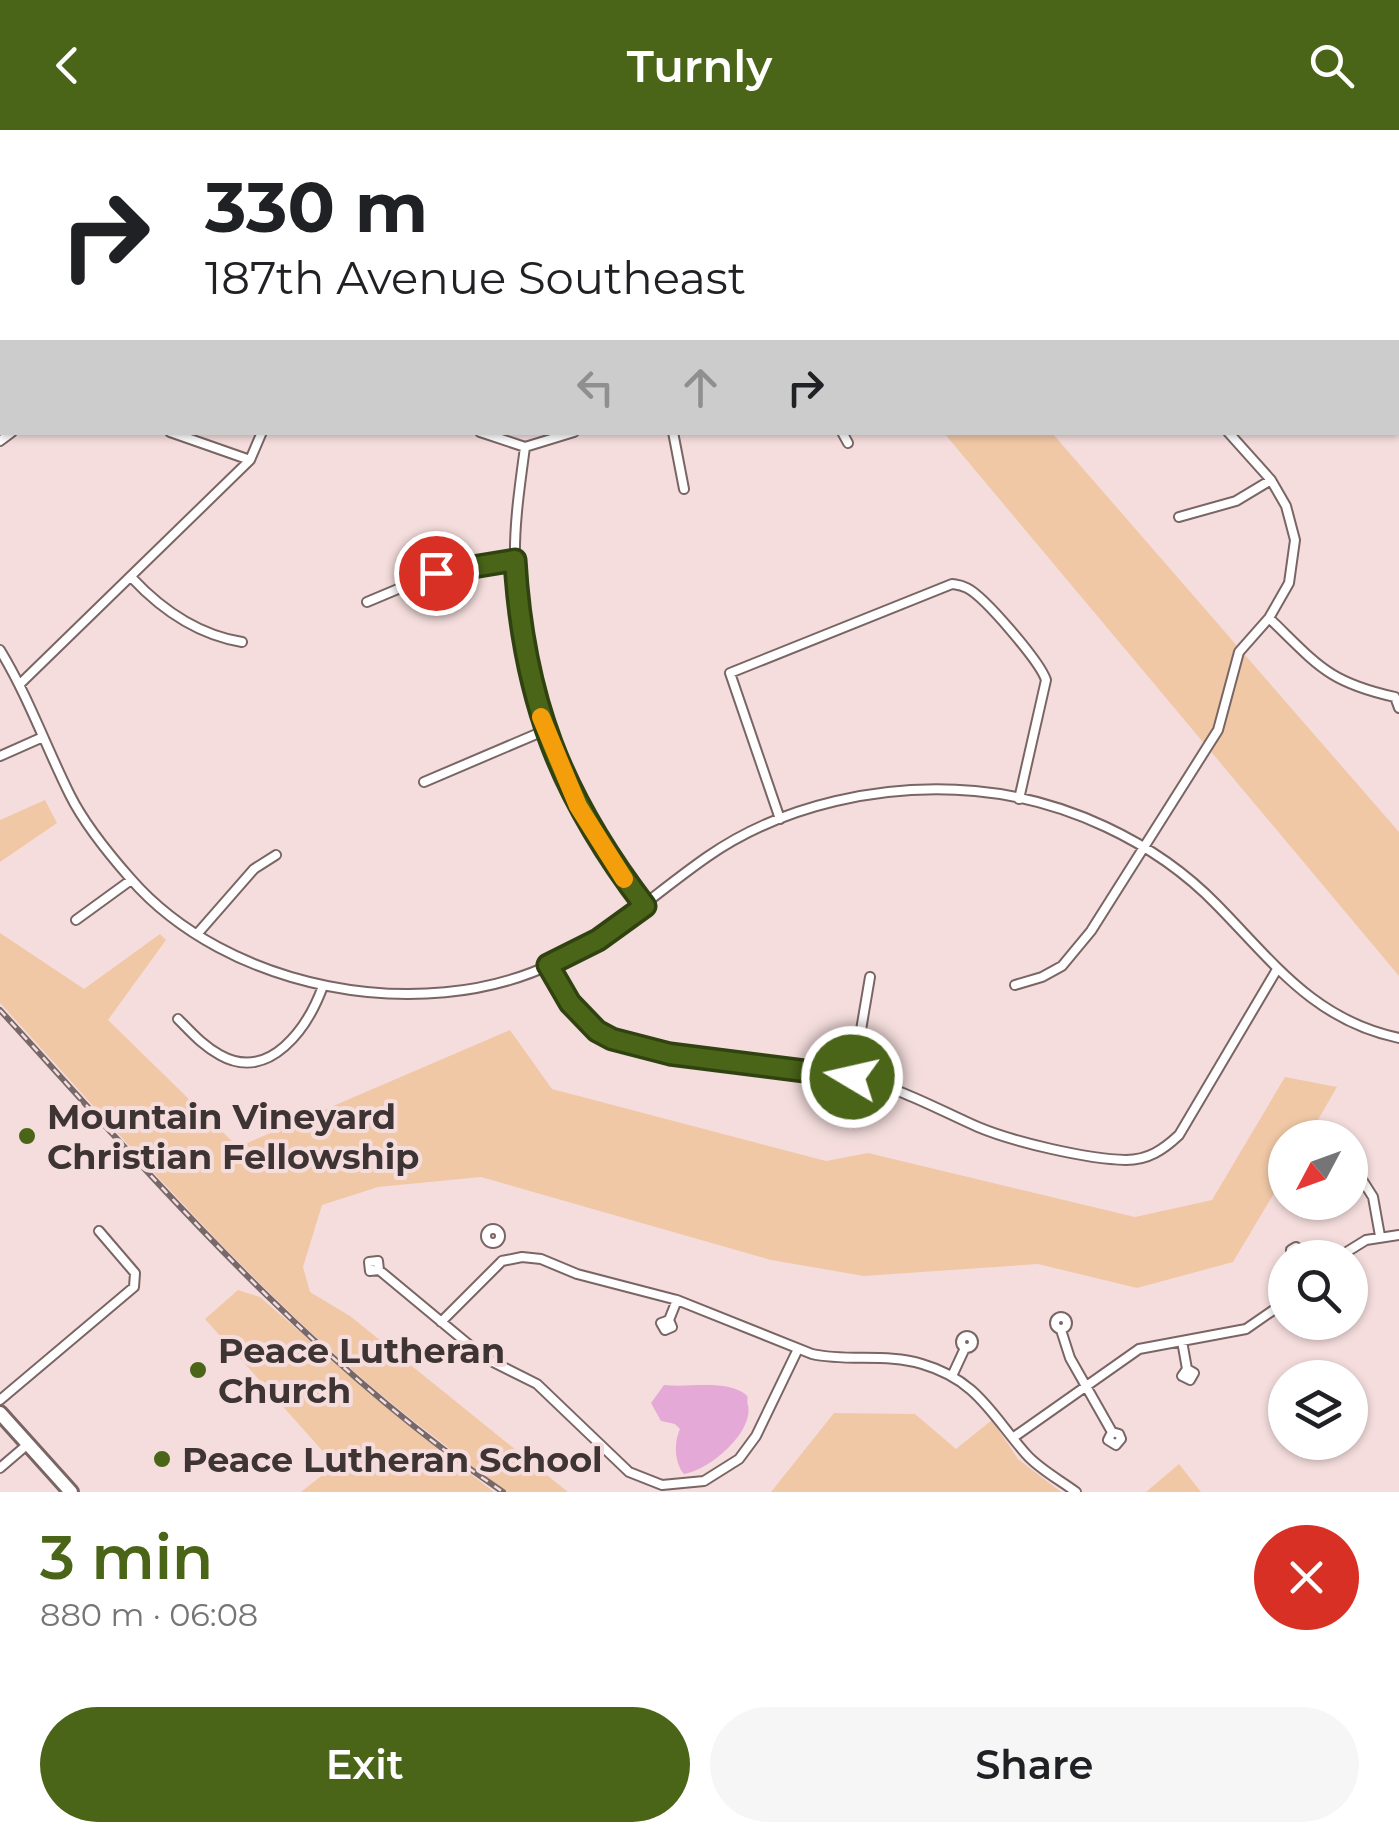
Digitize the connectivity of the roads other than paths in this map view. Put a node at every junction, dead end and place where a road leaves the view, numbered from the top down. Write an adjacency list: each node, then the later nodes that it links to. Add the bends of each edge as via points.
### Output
1 (179, 435): 10 (street)
2 (261, 435): 10 (street)
3 (489, 435): 9 (street)
4 (564, 435): 9 (street)
5 (674, 435): 12 (street)
6 (844, 435): 8 (street)
7 (1231, 435): 11 (street)
8 (848, 443)
9 (524, 447): 14 (street)
10 (250, 460): 15 (street)
11 (1271, 480): 13 (street, via 1236,501); 17 (street, via 1295,540 1289,583)
12 (684, 489)
13 (1179, 518)
14 (515, 560): 16 (street, via 436,573); 23 (street, via 524,652)
15 (132, 578): 18 (street, via 174,615); 20 (street)
16 (367, 602)
17 (1269, 618): 21 (street, via 1338,680); 29 (street, via 1235,661 1218,730)
18 (242, 642)
19 (0, 650): 20 (street)
20 (21, 684): 24 (street)
21 (1397, 696): 22 (street)
22 (1399, 708)
23 (546, 730): 26 (street); 32 (street, via 578,806)
24 (43, 737): 25 (street); 31 (street, via 88,826)
25 (0, 756)
26 (424, 782)
27 (1019, 798): 28 (street, via 910,790 859,796); 28 (street, via 1046,680 981,599 952,584 730,674); 29 (street)
28 (780, 819): 32 (street, via 712,853)
29 (1142, 846): 36 (street, via 1215,903); 38 (street, via 1070,957 1042,977)
30 (276, 855): 34 (street)
31 (131, 880): 33 (street); 34 (street)
32 (645, 906): 35 (street)
33 (76, 920)
34 (198, 933): 39 (street, via 246,960)
35 (548, 965): 39 (street, via 501,981 407,994); 42 (street, via 570,1003 612,1039 670,1054)
36 (1276, 971): 41 (street, via 1358,1026); 42 (street, via 1179,1135 1158,1153 1137,1159 1026,1142)
37 (870, 977): 42 (street)
38 (1015, 985)
39 (323, 986): 40 (street, via 300,1034 262,1059 222,1056)
40 (178, 1019)
41 (1399, 1038)
42 (852, 1077)
43 (1368, 1187): 46 (street)
44 (99, 1231): 62 (street, via 135,1273 134,1286)
45 (1399, 1235): 46 (street)
46 (1380, 1236): 47 (street)
47 (1368, 1240)
48 (496, 1243): 49 (street)
49 (502, 1261): 51 (street, via 541,1259); 54 (street)
50 (379, 1270): 54 (street)
51 (677, 1300): 53 (street); 58 (street)
52 (1268, 1314): 56 (street, via 1246,1329)
53 (669, 1320)
54 (441, 1322): 58 (street, via 485,1358 537,1384 629,1472 662,1485 704,1480 739,1459)
55 (1061, 1330): 61 (street)
56 (1182, 1341): 59 (street); 61 (street, via 1139,1349)
57 (965, 1348): 60 (street)
58 (798, 1349): 60 (street, via 831,1358 918,1362)
59 (1187, 1368)
60 (952, 1376): 65 (street, via 982,1397)
61 (1086, 1386): 64 (street); 65 (street)
62 (0, 1400)
63 (0, 1413): 66 (main road)
64 (1112, 1432)
65 (1014, 1437): 69 (street, via 1032,1460)
66 (28, 1444): 67 (street); 68 (main road)
67 (0, 1468)
68 (71, 1492)
69 (1076, 1492)

